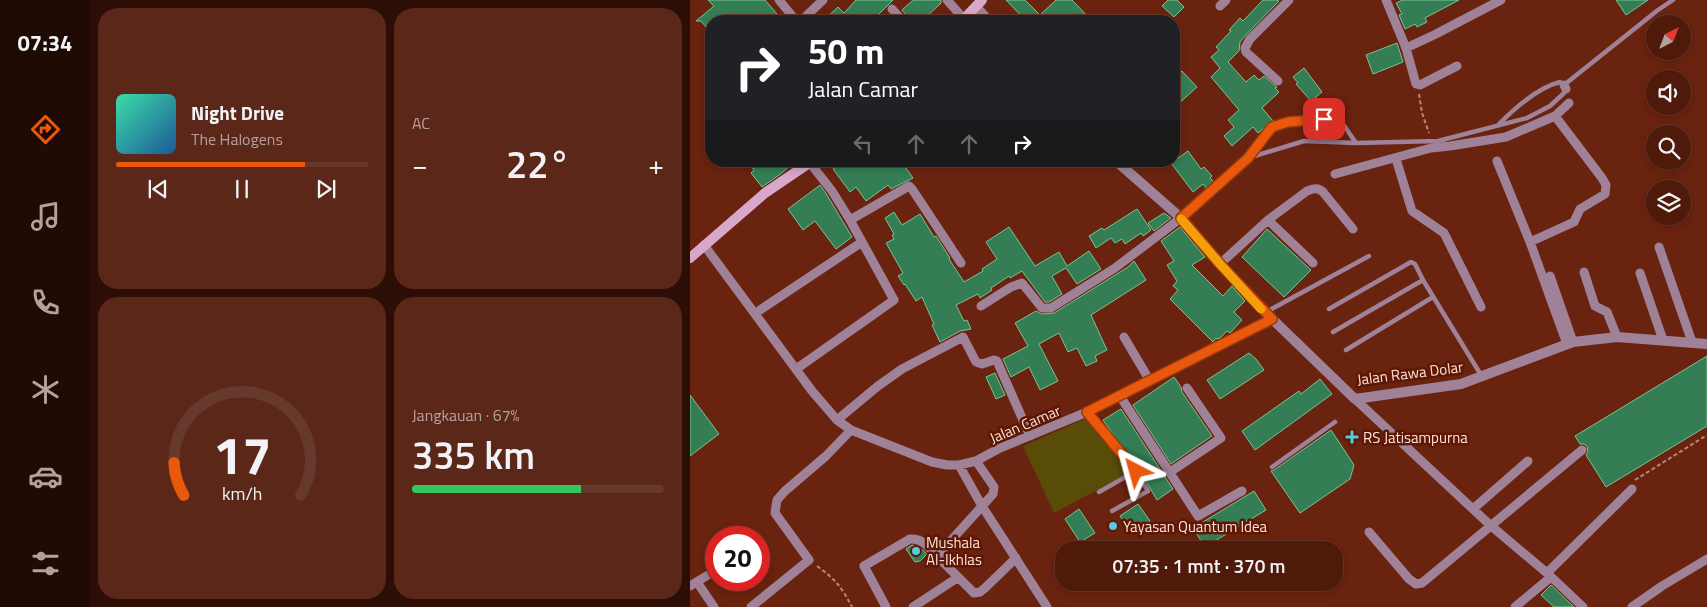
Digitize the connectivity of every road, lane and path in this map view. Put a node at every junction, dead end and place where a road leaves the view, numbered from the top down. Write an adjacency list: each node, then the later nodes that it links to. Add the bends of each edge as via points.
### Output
1 (779, 0): 10 (street)
2 (823, 0): 11 (street)
3 (947, 0): 13 (street)
4 (1289, 0): 18 (street, via 1245,48)
5 (1386, 0): 16 (street)
6 (1501, 0): 16 (street)
7 (1673, 0): 20 (lane)
8 (979, 3): 14 (main road); 15 (street)
9 (892, 9): 12 (street)
10 (791, 15)
11 (807, 15)
12 (898, 15)
13 (959, 15)
14 (968, 15)
15 (986, 15)
16 (1406, 48): 19 (street)
17 (1457, 66): 19 (street)
18 (1278, 81)
19 (1418, 84): 24 (path, via 1422,113)
20 (1565, 87): 23 (lane, via 1564,93 1550,106 1527,118); 23 (lane, via 1560,82 1548,85)
21 (1569, 103): 22 (street)
22 (1555, 116): 27 (street, via 1506,137 1431,148); 38 (street, via 1602,178 1606,185 1605,194 1580,209 1574,222)
23 (1498, 125): 24 (lane)
24 (1431, 141): 25 (lane)
25 (1356, 143): 26 (lane, via 1304,141); 26 (lane, via 1343,124 1324,119 1288,122 1272,127)
26 (1248, 158): 33 (lane)
27 (1396, 159): 32 (street); 52 (street, via 1412,211 1444,233)
28 (1497, 162): 38 (street)
29 (804, 167): 39 (main road, via 765,193)
30 (815, 167): 34 (street)
31 (1123, 167): 33 (street, Jalan Rawa Dolar)
32 (1335, 174)
33 (1181, 218): 45 (street, Jalan Rawa Dolar); 51 (street, via 1115,268 1051,308 1042,308 1022,283 1011,286)
34 (850, 220): 37 (street); 43 (street, via 909,186)
35 (1268, 220): 36 (street, via 1307,191 1318,189); 44 (street); 45 (street)
36 (1353, 229)
37 (862, 242): 54 (street); 64 (street, via 894,300)
38 (1530, 242): 61 (street)
39 (704, 245): 42 (main road); 71 (street, Jalan Camar)
40 (1659, 247): 60 (street)
41 (1369, 256): 55 (lane)
42 (690, 258)
43 (961, 263)
44 (1314, 263)
45 (1220, 264): 55 (street, Jalan Rawa Dolar)
46 (1584, 272): 58 (street, via 1595,306 1608,312)
47 (1640, 273): 59 (street)
48 (1550, 276): 61 (street)
49 (1422, 280): 50 (lane); 53 (lane, via 1412,262); 56 (lane)
50 (1433, 297): 63 (lane); 65 (lane)
51 (981, 306)
52 (1481, 307)
53 (1329, 309)
54 (760, 310)
55 (1268, 316): 66 (street, Jalan Camar); 69 (street, Jalan Rawa Dolar)
56 (1333, 332)
57 (1124, 337): 66 (street)
58 (1617, 337): 59 (street, Jalan Rawa Dolar); 61 (street, Jalan Rawa Dolar)
59 (1663, 340): 60 (street, Jalan Rawa Dolar)
60 (1692, 342): 62 (street, Jalan Rawa Dolar)
61 (1570, 343): 65 (street, Jalan Rawa Dolar)
62 (1706, 345)
63 (1346, 350)
64 (799, 367)
65 (1482, 376): 69 (street, Jalan Rawa Dolar, via 1461,384)
66 (1150, 381): 68 (street, Jalan Camar)
67 (1187, 388): 83 (street, via 1221,438)
68 (1120, 396): 70 (street, Jalan Camar); 83 (street)
69 (1355, 399): 88 (street)
70 (1087, 412): 72 (street); 76 (street, Jalan Camar)
71 (837, 420): 74 (street, Jalan Camar); 76 (street, via 902,369 963,337 976,362 997,362)
72 (1094, 422): 82 (lane)
73 (1335, 422): 81 (lane)
74 (851, 430): 80 (street, Jalan Camar, via 932,462); 95 (street, via 777,500 775,513)
75 (1707, 434): 84 (path, via 1630,483)
76 (1030, 436): 78 (street, Jalan Camar)
77 (1582, 450): 90 (street)
78 (976, 460): 80 (street, Jalan Camar); 87 (street, Jalan Camar, via 994,487 993,494)
79 (1528, 461): 88 (street)
80 (959, 465): 87 (street)
81 (1272, 466)
82 (1136, 471): 86 (lane); 89 (lane, via 1148,491)
83 (1170, 472): 85 (street, via 1198,516)
84 (1632, 489): 96 (street)
85 (1242, 490)
86 (1099, 492)
87 (982, 506): 92 (street, Jalan Camar); 93 (street)
88 (1473, 509): 90 (street)
89 (1112, 511)
90 (1490, 525): 91 (street, via 1420,584 1410,580); 96 (street)
91 (1368, 532)
92 (937, 556): 98 (street); 103 (street, via 923,542 910,539 864,566)
93 (1016, 558): 98 (street, via 980,592 974,593); 105 (street)
94 (1707, 559): 108 (street)
95 (809, 560): 101 (street); 102 (path, via 837,582)
96 (1549, 575): 106 (street); 107 (street)
97 (705, 577): 99 (street)
98 (958, 578): 104 (street)
99 (694, 584): 100 (street)
100 (714, 607)
101 (751, 607)
102 (852, 607)
103 (886, 607)
104 (913, 607)
105 (1047, 607)
106 (1515, 607)
107 (1583, 607)
108 (1632, 607)

